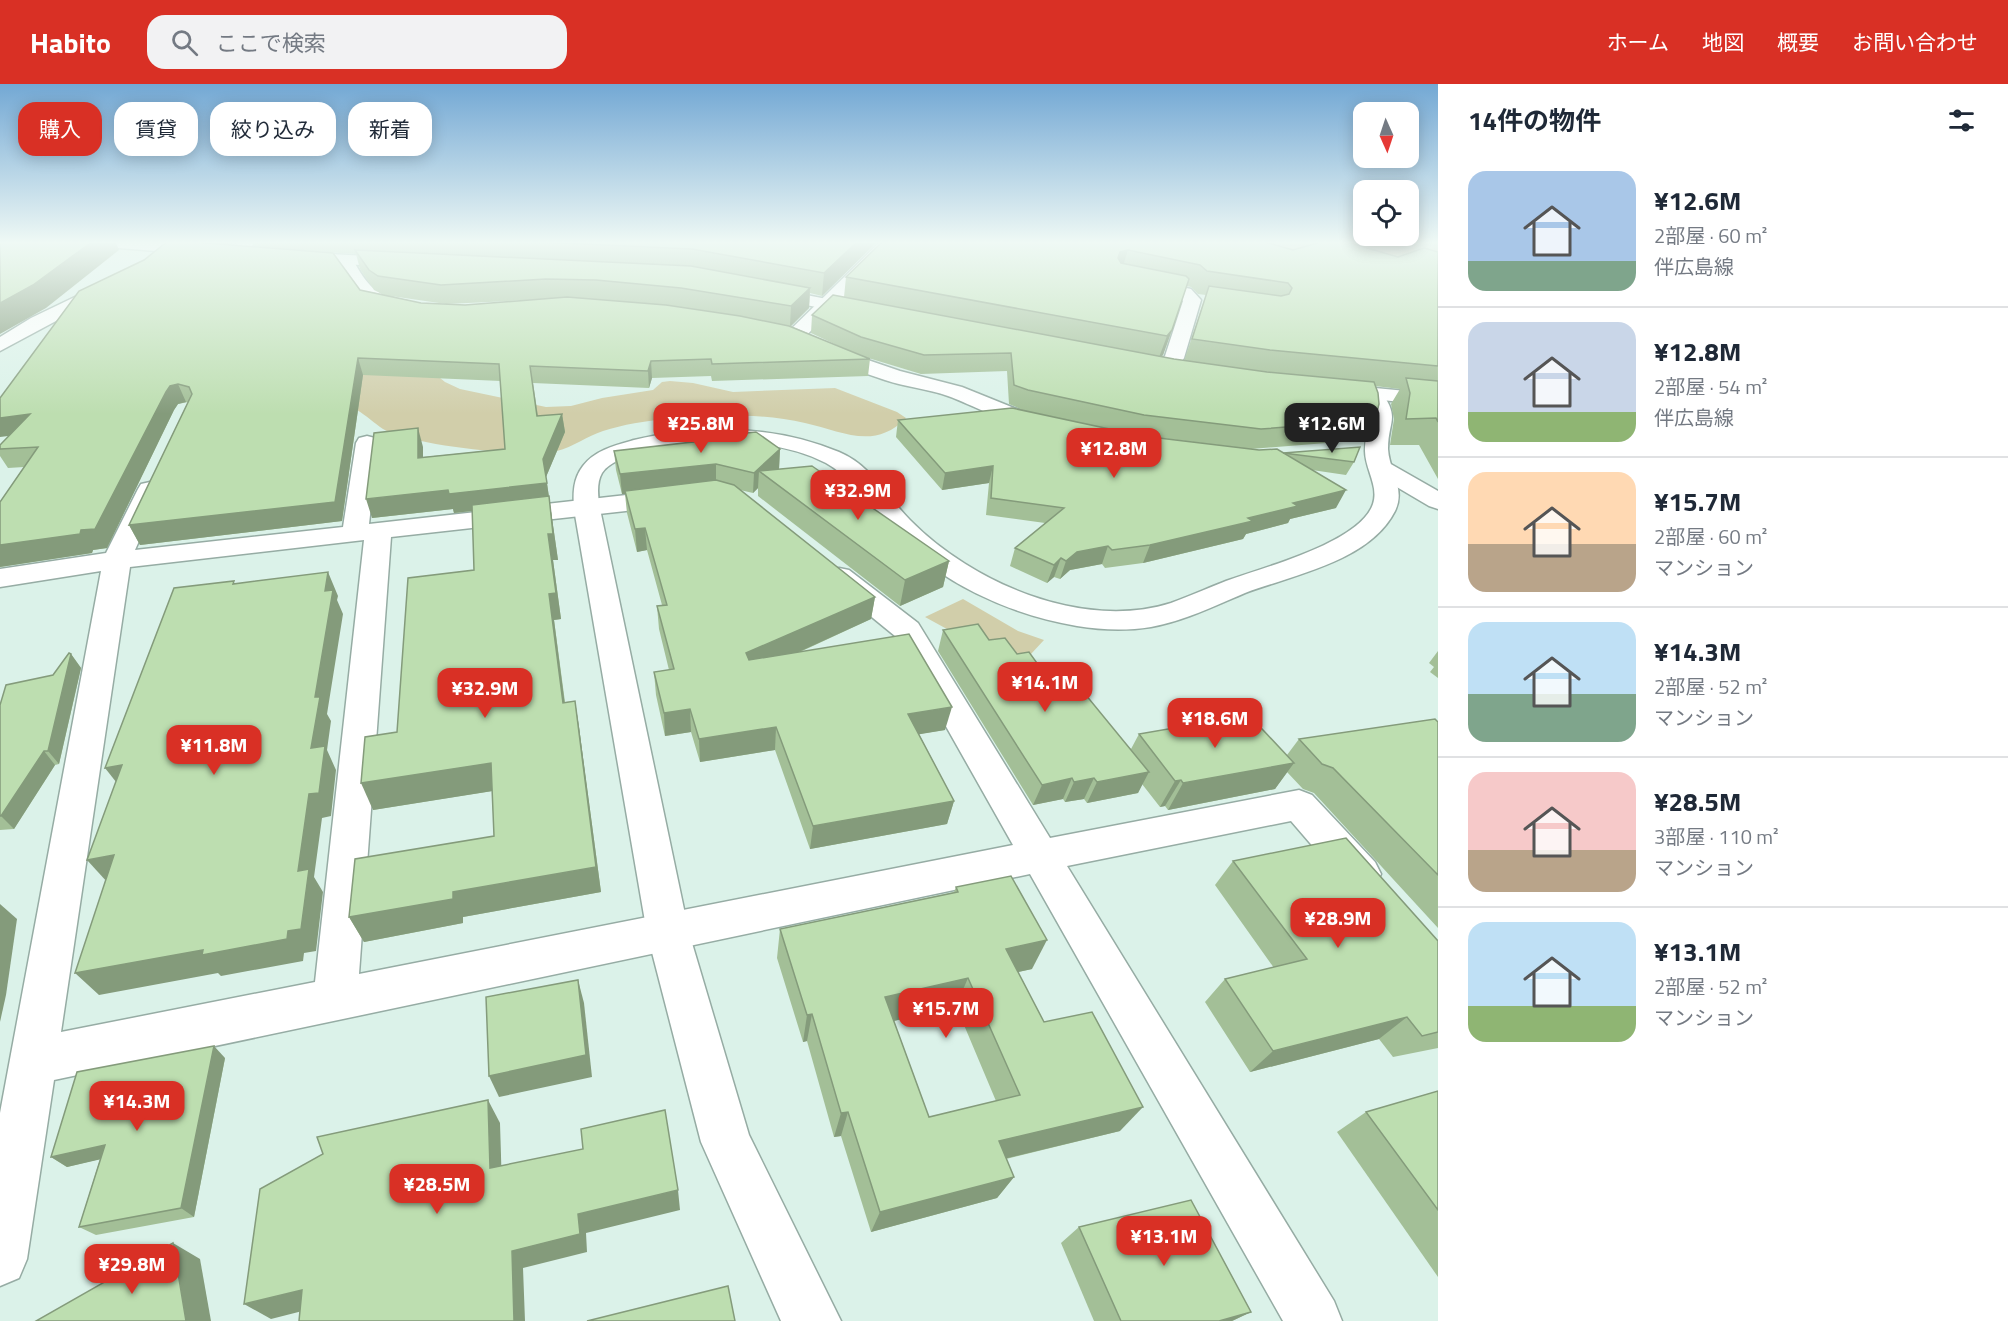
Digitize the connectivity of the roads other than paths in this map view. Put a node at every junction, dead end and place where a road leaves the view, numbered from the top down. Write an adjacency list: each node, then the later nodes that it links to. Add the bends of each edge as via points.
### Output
1 (83, 299): 12 (street)
2 (371, 299): 8 (street)
3 (800, 299): 6 (street)
4 (832, 299): 6 (street)
5 (1192, 300): 7 (street); 14 (street)
6 (827, 304): 9 (street); 11 (street)
7 (1213, 304)
8 (421, 312)
9 (880, 314)
10 (773, 331): 11 (street)
11 (795, 336): 19 (street, via 878,371 955,391 1006,414)
12 (0, 345)
13 (1144, 365): 14 (street)
14 (1167, 370): 15 (street)
15 (1188, 373)
16 (1316, 388): 17 (street)
17 (1373, 394): 18 (street); 22 (street, via 1382,413)
18 (1438, 400)
19 (1061, 427)
20 (367, 442): 26 (street)
21 (167, 453): 28 (street)
22 (1372, 455): 24 (street); 25 (street, via 1386,490 1386,501 1374,522 1348,543 1202,601 1138,619 1063,614 991,589 922,546 854,471 822,453 782,441 717,437 625,449 604,459 588,476 584,486)
23 (704, 494): 25 (street)
24 (1438, 501)
25 (586, 509): 26 (street); 32 (street)
26 (366, 532): 28 (street); 33 (street)
27 (816, 558): 30 (street, via 907,630)
28 (117, 560): 29 (street); 34 (street)
29 (0, 578)
30 (1040, 855): 31 (street, via 1299,805); 32 (street); 37 (street)
31 (1384, 900)
32 (668, 933): 33 (street); 36 (street, via 726,1142)
33 (335, 1000): 34 (street)
34 (34, 1061): 35 (street)
35 (0, 1259)
36 (813, 1321)
37 (1314, 1321)

